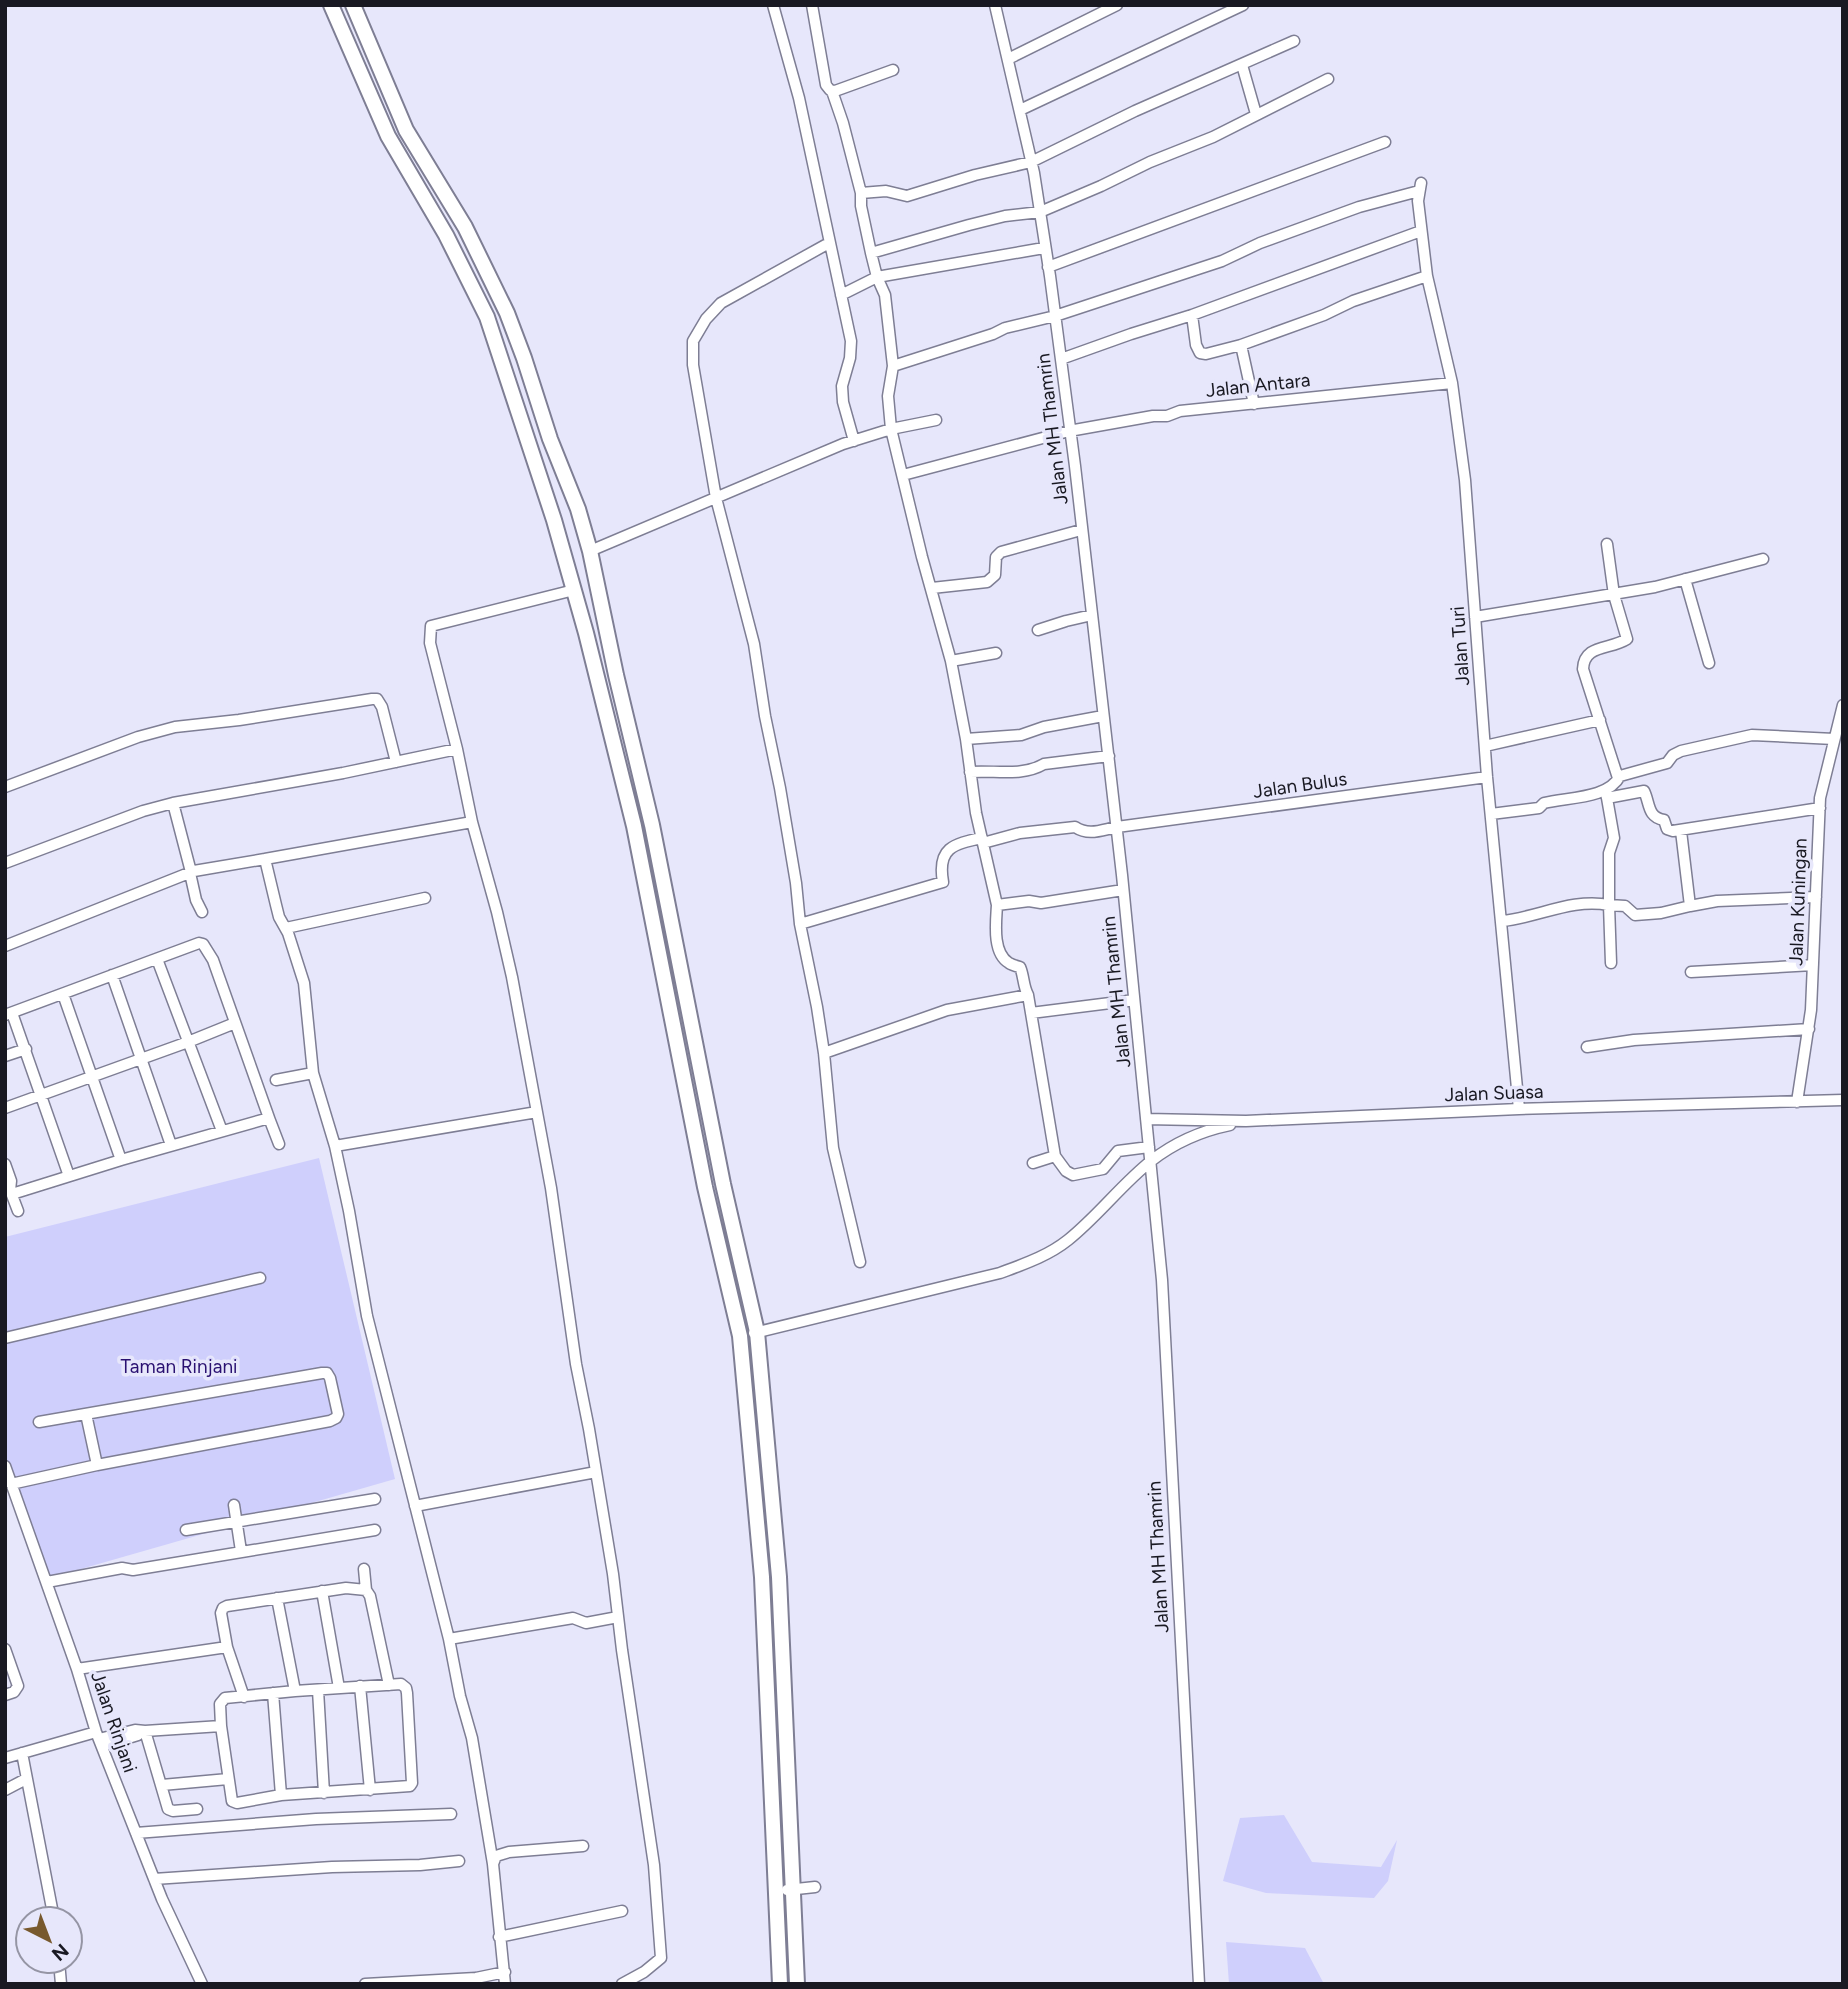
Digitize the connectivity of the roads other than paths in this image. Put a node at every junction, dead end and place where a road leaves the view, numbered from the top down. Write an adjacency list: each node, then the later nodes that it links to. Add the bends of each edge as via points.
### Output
1 (331, 5): 35 (highway, via 388,136 487,317)
2 (353, 5): 34 (highway, via 406,130 491,278)
3 (773, 5): 21 (street, via 799,98)
4 (812, 5): 13 (street, via 824,78)
5 (995, 5): 9 (street, Jalan MH Thamrin)
6 (1117, 5): 9 (street)
7 (1243, 5): 14 (street)
8 (1294, 41): 10 (street)
9 (1008, 59): 14 (street, Jalan MH Thamrin)
10 (1242, 65): 15 (street); 17 (street)
11 (893, 69): 13 (street)
12 (1328, 79): 15 (street)
13 (832, 91): 18 (street)
14 (1020, 110): 17 (street, Jalan MH Thamrin)
15 (1256, 114): 19 (street)
16 (1385, 142): 24 (street)
17 (1031, 162): 18 (street, via 907,196 886,191); 19 (street, Jalan MH Thamrin)
18 (861, 193): 23 (street)
19 (1040, 212): 22 (street, Jalan MH Thamrin); 23 (street, via 1005,216)
20 (1421, 231): 26 (street, Jalan Turi); 28 (street); 29 (street, Jalan Turi, via 1420,187 1222,261)
21 (829, 243): 27 (street); 42 (street, via 725,300 693,341 694,374)
22 (1044, 248): 24 (street, Jalan MH Thamrin); 25 (street)
23 (871, 253): 25 (street)
24 (1048, 267): 29 (street, Jalan MH Thamrin)
25 (877, 276): 27 (street); 32 (street, via 887,304)
26 (1427, 276): 30 (street); 33 (street, Jalan Turi)
27 (841, 295): 40 (street, via 851,341 842,386)
28 (1192, 315): 30 (street, via 1200,353); 31 (street)
29 (1055, 316): 31 (street, Jalan MH Thamrin); 32 (street)
30 (1241, 345): 36 (street)
31 (1061, 359): 39 (street, Jalan MH Thamrin)
32 (893, 366): 38 (street, via 888,396)
33 (1452, 383): 36 (street, Jalan Antara); 54 (street, Jalan Turi)
34 (537, 396): 35 (highway); 43 (highway)
35 (517, 402): 44 (highway)
36 (1254, 404): 39 (street, Jalan Antara)
37 (936, 420): 38 (street)
38 (891, 429): 40 (street); 41 (street)
39 (1069, 430): 41 (street, Jalan Antara); 45 (street, Jalan MH Thamrin)
40 (854, 440): 42 (street)
41 (903, 475): 50 (street)
42 (716, 498): 47 (street); 93 (street, via 754,644)
43 (578, 509): 44 (highway); 47 (highway)
44 (554, 520): 51 (highway)
45 (1082, 530): 50 (street, via 1001,552 996,557 995,575 987,582); 53 (street, Jalan MH Thamrin)
46 (1607, 544): 52 (street)
47 (590, 551): 55 (highway)
48 (1763, 559): 49 (street)
49 (1685, 579): 52 (street); 60 (street)
50 (932, 588): 59 (street)
51 (574, 590): 57 (highway); 67 (street, via 431,626 430,643)
52 (1614, 595): 54 (street); 63 (street, via 1627,639 1588,653 1583,660)
53 (1092, 615): 56 (street); 62 (street, Jalan MH Thamrin)
54 (1475, 617): 66 (street, Jalan Turi)
55 (607, 626): 57 (highway); 101 (highway)
56 (1038, 630)
57 (586, 633): 104 (highway, via 635,826)
58 (996, 653): 59 (street)
59 (951, 661): 64 (street)
60 (1709, 663)
61 (1843, 705): 65 (street, Jalan Kuningan)
62 (1103, 716): 64 (street, via 1021,735); 68 (street, Jalan MH Thamrin)
63 (1600, 720): 66 (street); 72 (street)
64 (966, 738): 70 (street)
65 (1834, 739): 72 (street, via 1741,736 1681,751 1667,763); 76 (street, Jalan Kuningan)
66 (1485, 746): 71 (street, Jalan Turi)
67 (457, 749): 69 (street); 78 (street)
68 (1109, 756): 70 (street, via 1005,773); 79 (street, Jalan MH Thamrin)
69 (396, 762): 73 (street, via 383,707 372,699 175,727); 75 (street)
70 (970, 772): 81 (street)
71 (1487, 777): 77 (street, Jalan Turi); 79 (street, Jalan Bulus)
72 (1618, 778): 74 (street)
73 (5, 786)
74 (1606, 794): 77 (street); 80 (street, via 1644,792 1654,817 1664,820 1669,831); 89 (street, via 1614,838 1609,853)
75 (173, 803): 83 (street); 84 (street)
76 (1820, 808): 80 (street); 86 (street, Jalan Kuningan)
77 (1491, 814): 92 (street, Jalan Turi)
78 (472, 822): 82 (street); 124 (street, via 512,976)
79 (1116, 827): 81 (street, Jalan Bulus, via 1087,833 1075,827 1027,831); 85 (street, Jalan MH Thamrin)
80 (1681, 831): 90 (street)
81 (983, 841): 88 (street); 93 (street, Jalan Bulus, via 957,844 949,850 940,867 943,882)
82 (265, 859): 84 (street); 94 (street, via 275,905)
83 (5, 863)
84 (190, 873): 91 (street); 95 (street)
85 (1124, 890): 88 (street); 105 (street, Jalan MH Thamrin)
86 (1816, 897): 90 (street); 98 (street, Jalan Kuningan)
87 (425, 898): 94 (street)
88 (997, 905): 103 (street, via 999,951 1008,963 1020,967)
89 (1609, 905): 90 (street, via 1625,906 1635,915); 92 (street, via 1578,903); 97 (street)
90 (1690, 906)
91 (202, 912)
92 (1502, 921): 123 (street, Jalan Turi)
93 (800, 924): 113 (street)
94 (286, 928): 116 (street, via 304,983)
95 (5, 946)
96 (157, 959): 100 (street); 108 (street, via 203,944); 110 (street)
97 (1611, 963)
98 (1813, 965): 99 (street); 109 (street, Jalan Kuningan)
99 (1691, 972)
100 (112, 975): 102 (street); 115 (street)
101 (685, 992): 104 (highway); 143 (highway)
102 (63, 994): 107 (street); 117 (street)
103 (1028, 995): 106 (street); 113 (street, via 947,1010)
104 (667, 996): 144 (highway)
105 (1134, 1000): 106 (street); 126 (street, Jalan MH Thamrin)
106 (1031, 1013): 133 (street)
107 (9, 1014): 112 (street)
108 (235, 1023): 110 (street); 125 (street)
109 (1809, 1029): 111 (street); 121 (street, Jalan Kuningan)
110 (188, 1042): 115 (street); 128 (street)
111 (1587, 1047)
112 (26, 1049): 114 (street); 119 (street)
113 (824, 1053): 141 (street, via 832,1148)
114 (5, 1055)
115 (141, 1059): 117 (street); 130 (street)
116 (313, 1073): 118 (street); 131 (street)
117 (92, 1077): 119 (street); 134 (street)
118 (276, 1080)
119 (41, 1094): 122 (street); 138 (street)
120 (1843, 1100): 121 (street, Jalan Suasa)
121 (1797, 1102): 123 (street, Jalan Suasa)
122 (5, 1108)
123 (1520, 1109): 127 (street, Jalan Suasa)
124 (537, 1112): 131 (street); 150 (street)
125 (269, 1118): 128 (street); 129 (street)
126 (1146, 1119): 127 (street, Jalan Suasa); 132 (street, Jalan MH Thamrin)
127 (1246, 1121): 135 (street, via 1196,1135)
128 (222, 1131): 130 (street)
129 (279, 1144)
130 (172, 1145): 134 (street)
131 (335, 1146): 154 (street, via 367,1317)
132 (1149, 1147): 133 (street, via 1121,1150 1103,1169 1073,1175); 135 (street, Jalan MH Thamrin)
133 (1055, 1156): 136 (street)
134 (121, 1160): 138 (street)
135 (1150, 1162): 143 (street, via 1088,1224 1030,1262); 210 (street, Jalan MH Thamrin, via 1162,1280)
136 (1033, 1163)
137 (5, 1164): 139 (street)
138 (69, 1176): 139 (street)
139 (9, 1190): 140 (street)
140 (18, 1211)
141 (860, 1262)
142 (260, 1278): 145 (street)
143 (757, 1332): 144 (street); 198 (highway, via 779,1577)
144 (740, 1336): 199 (highway, via 762,1577)
145 (5, 1338)
146 (86, 1414): 147 (street); 148 (street); 148 (street, via 327,1373 338,1414 330,1421)
147 (39, 1422)
148 (97, 1465): 151 (street)
149 (5, 1466): 151 (street, Jalan Rinjani)
150 (596, 1472): 154 (street); 164 (street)
151 (11, 1484): 160 (street, Jalan Rinjani)
152 (376, 1499): 155 (street)
153 (234, 1505): 155 (street)
154 (415, 1506): 165 (street)
155 (237, 1521): 156 (street); 158 (street)
156 (186, 1530)
157 (375, 1531): 158 (street)
158 (241, 1551): 160 (street)
159 (364, 1569): 161 (street)
160 (48, 1585): 169 (street, Jalan Rinjani)
161 (366, 1590): 162 (street); 170 (street)
162 (322, 1591): 163 (street); 172 (street)
163 (277, 1598): 167 (street, via 223,1608); 173 (street)
164 (618, 1617): 165 (street, via 586,1623 573,1618); 207 (street, via 654,1865 661,1958)
165 (449, 1639): 195 (street, via 472,1738)
166 (5, 1641): 168 (street)
167 (227, 1647): 169 (street); 177 (street)
168 (6, 1649): 176 (street, via 18,1686)
169 (77, 1669): 180 (street, Jalan Rinjani)
170 (389, 1685): 171 (street); 187 (street, via 406,1688 412,1783)
171 (360, 1686): 172 (street); 187 (street)
172 (339, 1688): 174 (street)
173 (295, 1690): 174 (street); 175 (street)
174 (318, 1690): 188 (street)
175 (273, 1693): 177 (street); 189 (street)
176 (5, 1695)
177 (244, 1697): 178 (street, via 222,1701)
178 (221, 1726): 179 (street); 184 (street)
179 (145, 1731): 180 (street); 185 (street)
180 (99, 1739): 181 (street); 192 (street, Jalan Rinjani)
181 (22, 1754): 182 (street); 183 (street)
182 (5, 1758)
183 (26, 1779): 186 (street); 200 (street)
184 (228, 1779): 185 (street); 189 (street, via 233,1802)
185 (162, 1785): 190 (street, via 169,1810)
186 (5, 1790)
187 (370, 1790): 188 (street)
188 (324, 1793): 189 (street)
189 (281, 1795)
190 (197, 1809)
191 (451, 1814): 192 (street, via 291,1820)
192 (136, 1833): 196 (street, Jalan Rinjani)
193 (583, 1846): 195 (street, via 503,1853)
194 (459, 1861): 196 (street)
195 (492, 1864): 202 (street)
196 (154, 1880): 204 (street, Jalan Rinjani)
197 (815, 1887): 198 (street)
198 (793, 1889): 199 (street); 209 (highway)
199 (776, 1891): 208 (highway)
200 (51, 1905)
201 (622, 1911): 202 (street)
202 (499, 1937): 203 (street)
203 (505, 1972): 205 (street, via 477,1978); 206 (street)
204 (202, 1984)
205 (365, 1984)
206 (505, 1984)
207 (622, 1984)
208 (780, 1984)
209 (797, 1984)
210 (1199, 1984)

